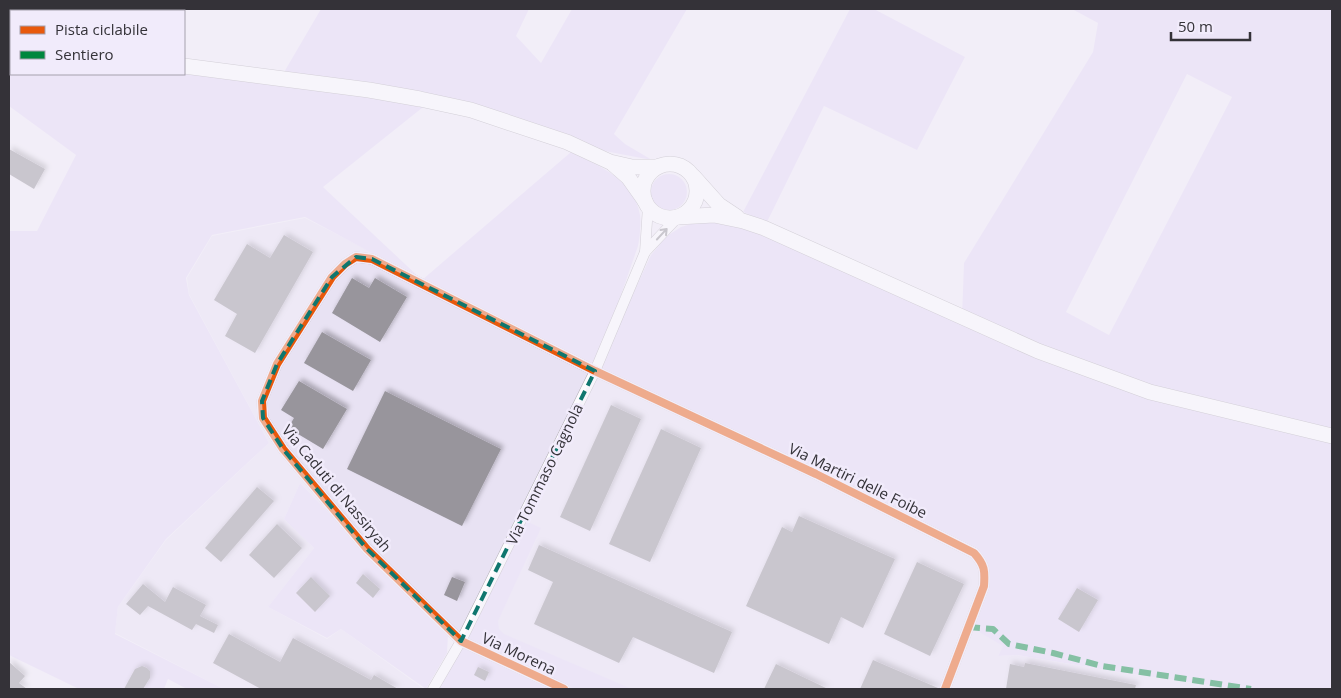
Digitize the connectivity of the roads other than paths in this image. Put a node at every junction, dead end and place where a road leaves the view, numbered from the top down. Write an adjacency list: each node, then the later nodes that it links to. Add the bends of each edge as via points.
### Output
1 (185, 66): 2 (main road, via 369,90 470,110 567,142)
2 (610, 162): 3 (main road, via 632,167); 5 (main road, via 628,177)
3 (656, 167): 4 (main road, via 680,165); 5 (main road, via 644,184 644,199)
4 (692, 174): 6 (main road, via 697,196 691,208); 7 (main road, via 720,205)
5 (648, 206): 6 (main road, via 665,217); 8 (street, Via Tommaso Cagnola)
6 (678, 216): 7 (main road, via 714,216); 8 (street, Via Tommaso Cagnola, one-way to 6)
7 (742, 221): 10 (main road, via 1038,351 1140,389)
8 (645, 252): 9 (street, Via Tommaso Cagnola)
9 (595, 371): 11 (street, Via Tommaso Cagnola); 11 (street, Via Caduti di Nassiryah, via 372,259 356,258 332,277 277,364 262,401 263,418 283,449 367,548); 14 (street, Via Martiri delle Foibe, via 816,474 974,553 984,565 984,586)
10 (1332, 436)
11 (461, 641): 12 (street, Via Tommaso Cagnola); 13 (street, Via Morena)
12 (433, 689)
13 (564, 689)
14 (945, 689)

